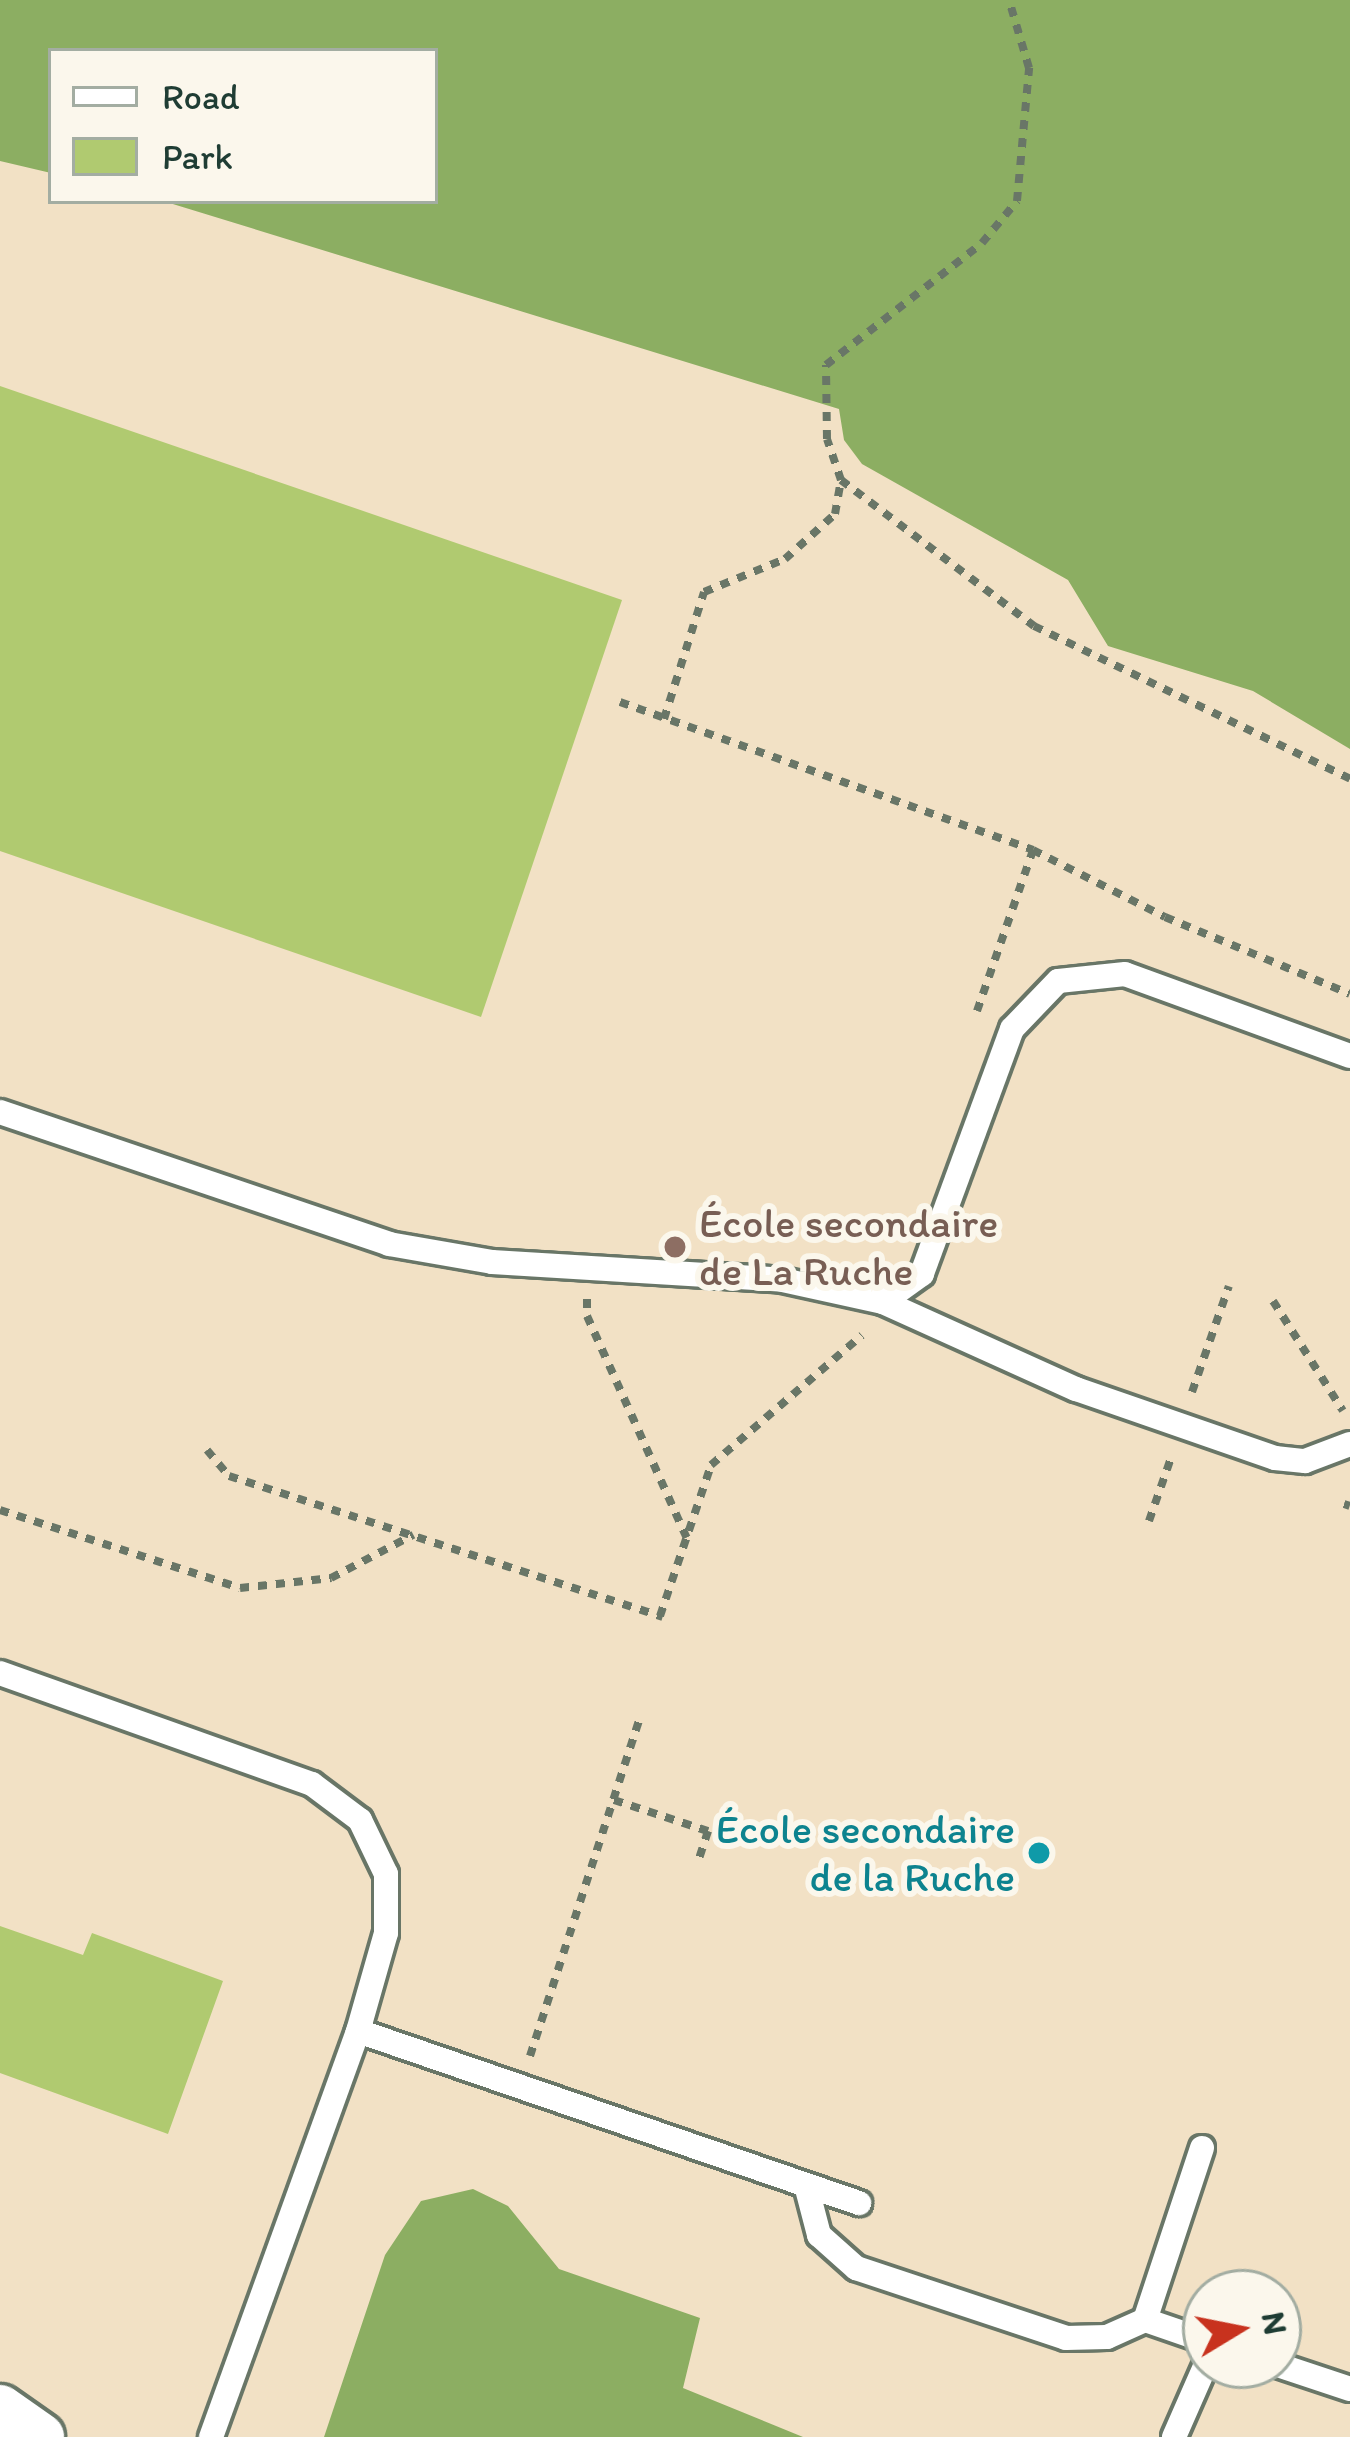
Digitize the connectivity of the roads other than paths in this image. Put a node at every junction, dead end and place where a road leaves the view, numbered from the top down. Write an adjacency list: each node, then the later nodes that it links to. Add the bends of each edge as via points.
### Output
1 (1350, 1056): 3 (lane, via 1125,974 1058,981 1012,1029 922,1274)
2 (0, 1112): 3 (lane, via 388,1244 755,1277)
3 (880, 1301): 4 (lane, via 1076,1389 1275,1458 1305,1461)
4 (1350, 1444)
5 (0, 1673): 6 (lane, via 312,1784 359,1820 376,1845 390,1904)
6 (358, 2031): 8 (lane); 17 (lane)
7 (1202, 2148): 10 (lane)
8 (806, 2185): 9 (lane); 10 (lane, via 818,2235 856,2268 1066,2338 1107,2337)
9 (859, 2203)
10 (1145, 2320): 11 (lane)
11 (1182, 2333)
12 (1302, 2373): 14 (lane)
13 (1195, 2389): 18 (lane)
14 (1350, 2389)
15 (0, 2409): 16 (street)
16 (40, 2437)
17 (211, 2437)
18 (1174, 2437)

